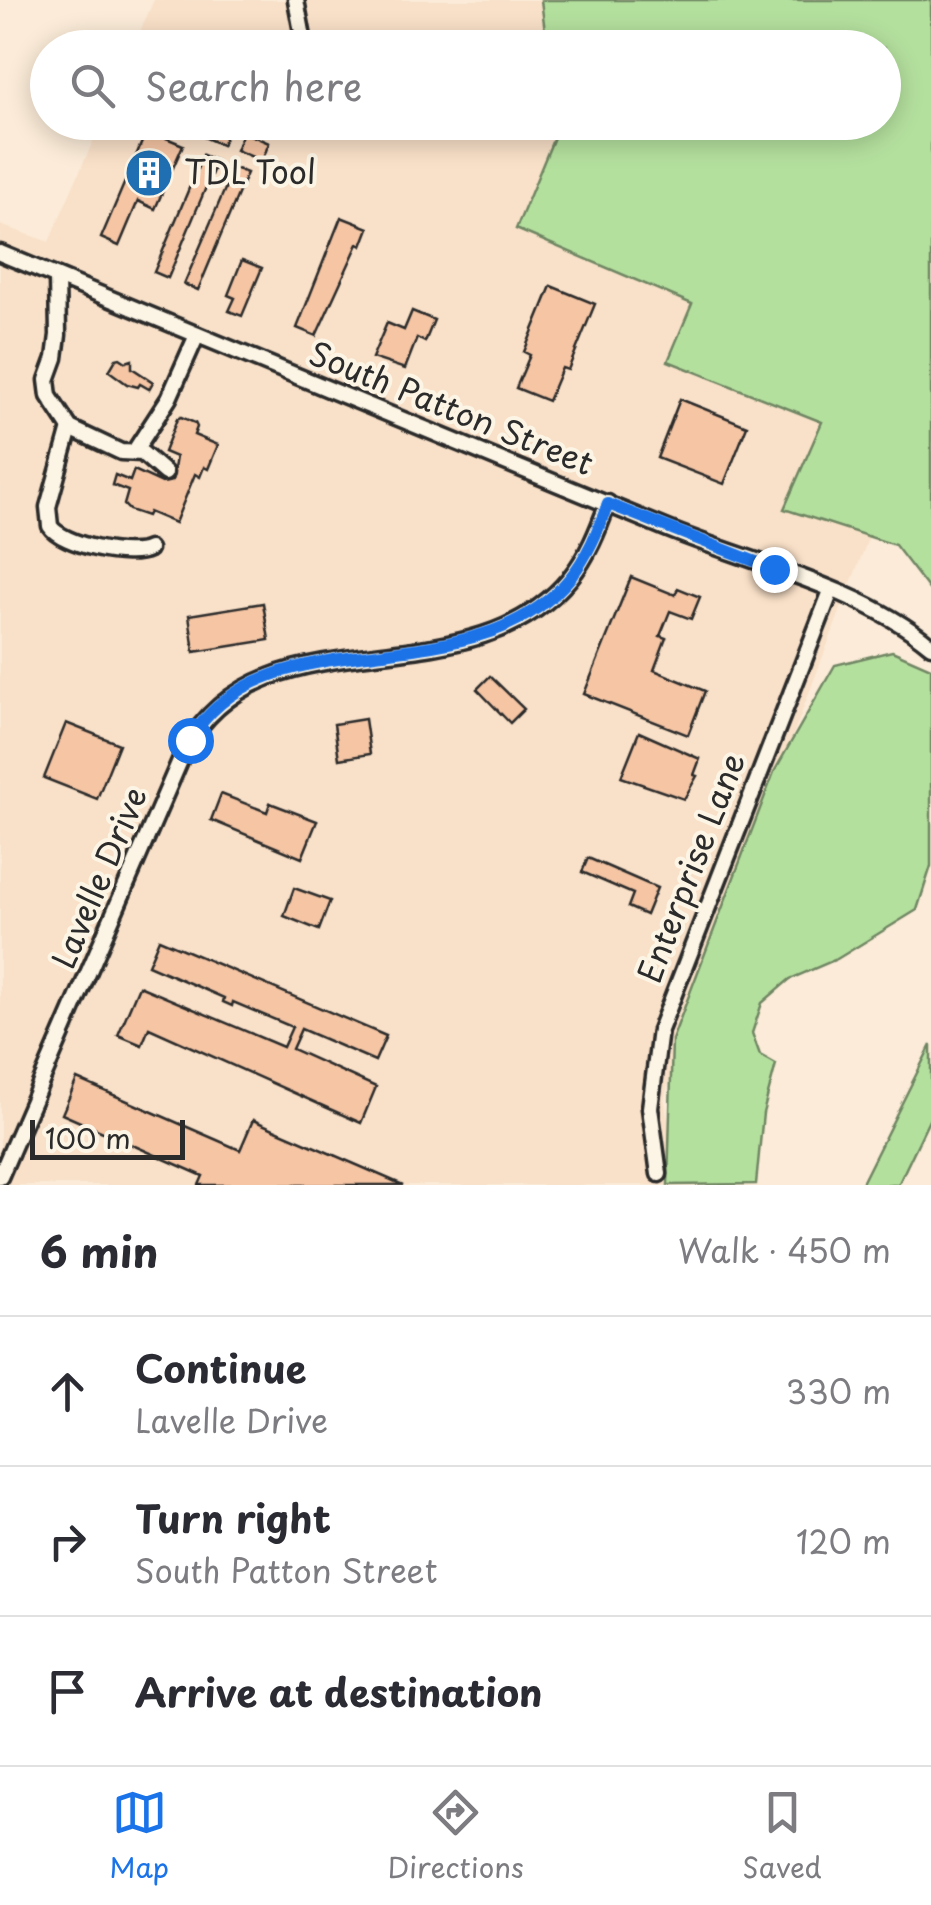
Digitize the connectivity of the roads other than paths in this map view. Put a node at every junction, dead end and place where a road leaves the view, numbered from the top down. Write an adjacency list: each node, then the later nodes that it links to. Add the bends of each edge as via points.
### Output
1 (296, 0): 2 (street)
2 (302, 30)
3 (0, 253): 4 (street, South Patton Street)
4 (57, 277): 5 (street, South Patton Street); 6 (street, via 58,335 46,380)
5 (197, 335): 7 (street); 9 (street, South Patton Street)
6 (70, 428): 7 (street); 10 (street, via 48,507 50,526 63,539 84,545 140,554)
7 (134, 452): 8 (street)
8 (165, 473)
9 (608, 504): 11 (street, South Patton Street); 14 (street, Lavelle Drive, via 569,579 512,624 459,642 271,675 234,692 204,719 185,749)
10 (148, 549)
11 (832, 591): 12 (street, South Patton Street, via 893,618); 13 (street, Enterprise Lane, via 660,1030 650,1108)
12 (931, 646)
13 (659, 1174)
14 (0, 1178)

